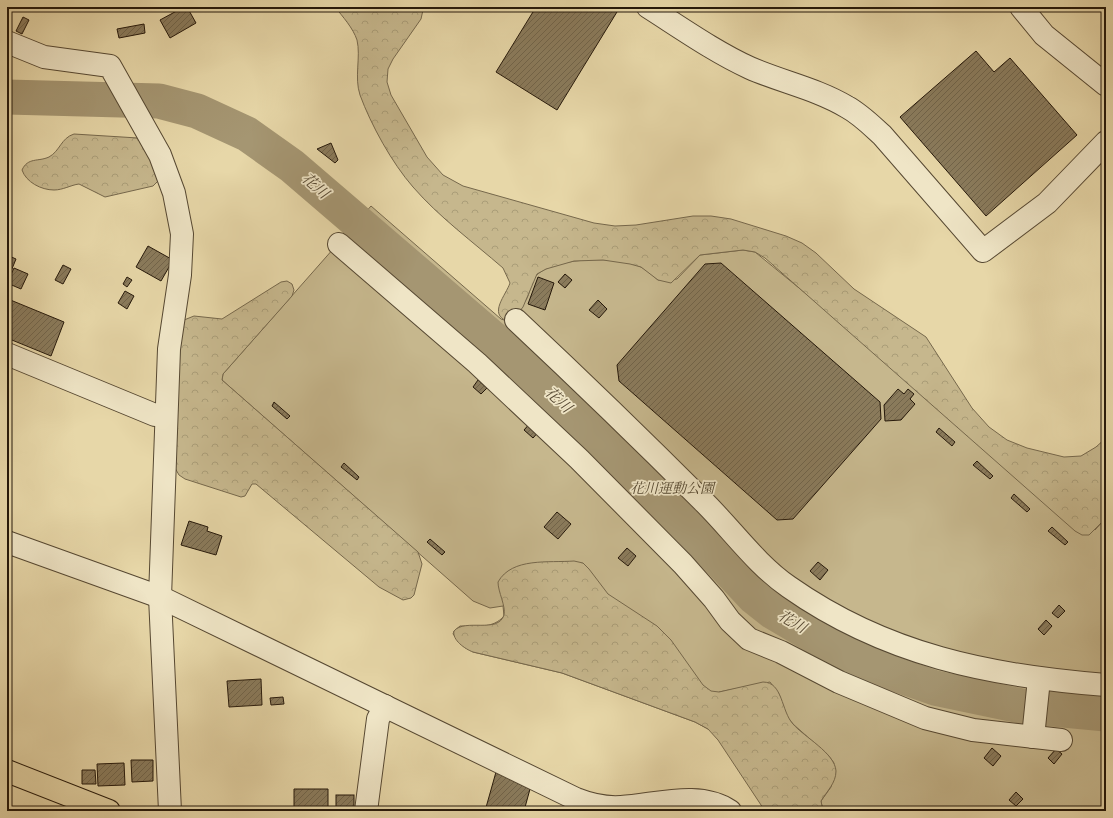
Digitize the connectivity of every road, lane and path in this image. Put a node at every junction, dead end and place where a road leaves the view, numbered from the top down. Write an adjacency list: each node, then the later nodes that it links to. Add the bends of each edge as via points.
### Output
1 (648, 7): 5 (street, via 738,62 826,97 866,120 983,251 1047,203)
2 (1021, 7): 4 (street, via 1044,35)
3 (7, 42): 9 (street, via 44,57 110,66 168,174 182,234 180,275 169,349)
4 (1106, 85)
5 (1106, 142)
6 (339, 244): 15 (street, via 477,363 573,454 683,564 714,599 730,622 749,639 781,652 839,682 925,718 973,730)
7 (516, 320): 12 (street, via 625,423 773,575 790,588 832,613 903,646 943,660)
8 (7, 354): 9 (street, via 155,415)
9 (166, 415): 11 (street)
10 (7, 542): 11 (street)
11 (160, 597): 14 (street); 20 (street)
12 (1039, 682): 13 (street); 15 (street)
13 (1106, 685)
14 (385, 706): 18 (street, via 576,800); 21 (street, via 378,719)
15 (1034, 734): 16 (street)
16 (1061, 740)
17 (7, 772): 19 (main road)
18 (615, 809): 22 (street, via 700,800 714,803)
19 (109, 811)
20 (170, 811)
21 (366, 811)
22 (730, 811)

